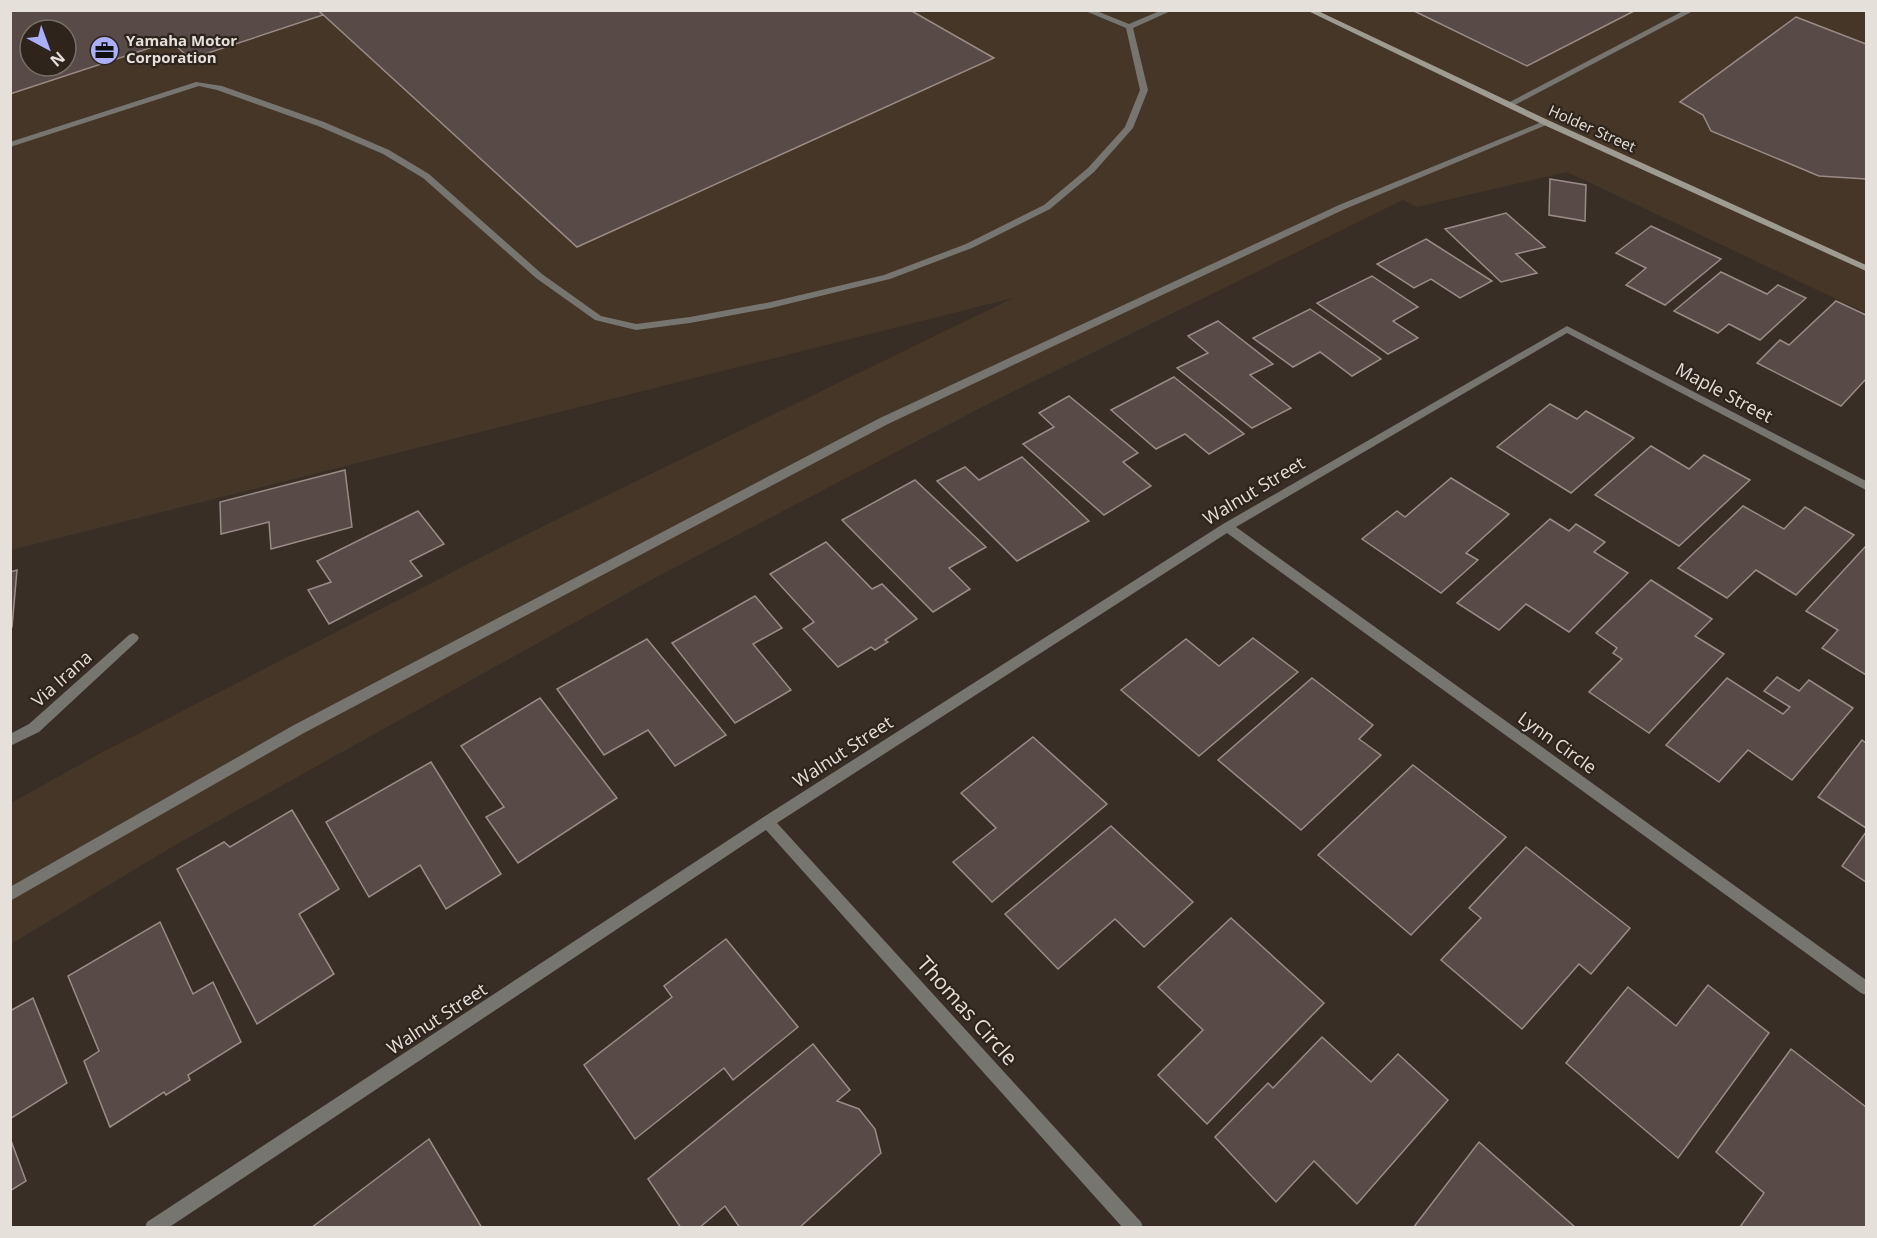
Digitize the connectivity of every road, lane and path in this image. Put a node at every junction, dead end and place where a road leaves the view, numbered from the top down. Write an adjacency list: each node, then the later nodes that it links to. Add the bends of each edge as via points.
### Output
1 (1086, 10): 5 (street)
2 (1170, 10): 5 (street)
3 (1309, 10): 6 (street, Holder Street)
4 (1692, 10): 6 (street)
5 (1128, 27): 8 (street, via 1144,90 1129,128 1091,170 1047,207 969,246 887,277 771,305 636,327 598,318 539,276 426,176 386,152 219,88 199,84)
6 (1508, 105): 7 (street, Holder Street)
7 (1547, 123): 9 (street, Holder Street); 16 (street, via 1342,207 884,421 299,729)
8 (10, 145)
9 (1866, 268)
10 (1567, 329): 11 (street, Maple Street); 12 (street, Walnut Street)
11 (1866, 486)
12 (1227, 527): 15 (street, Walnut Street); 17 (street, Lynn Circle)
13 (133, 638): 14 (street, Via Irana, via 34,728)
14 (10, 741)
15 (767, 822): 18 (street, Walnut Street); 19 (street, Thomas Circle)
16 (10, 895)
17 (1866, 988)
18 (153, 1227)
19 (1135, 1227)

